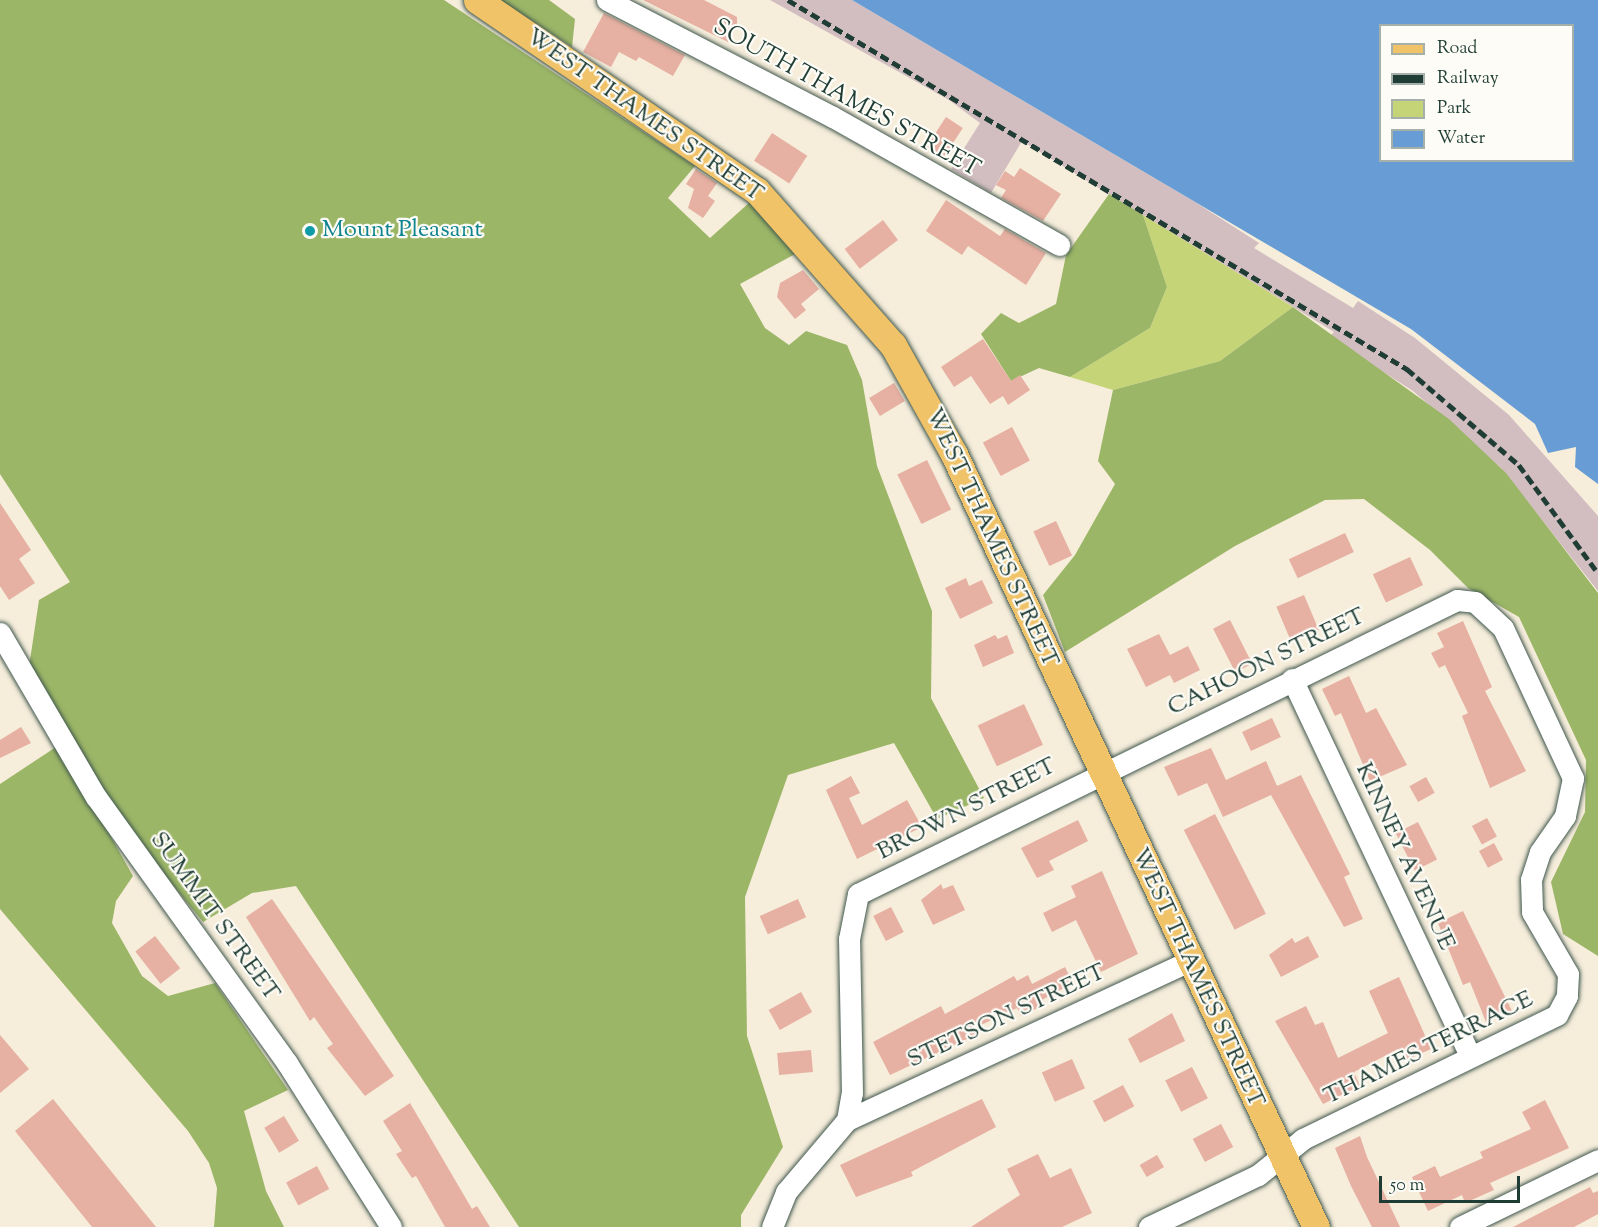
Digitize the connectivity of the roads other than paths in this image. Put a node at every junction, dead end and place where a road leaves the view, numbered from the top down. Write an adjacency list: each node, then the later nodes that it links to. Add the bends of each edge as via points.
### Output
1 (477, 0): 7 (main road, WEST THAMES STREET, via 757,191 879,328 935,416)
2 (607, 0): 3 (street, SOUTH THAMES STREET, via 832,117)
3 (1059, 245)
4 (1457, 600): 6 (street, CAHOON STREET); 9 (street, THAMES TERRACE, via 1475,602 1503,628 1573,778 1565,816 1540,852 1530,888 1532,912 1568,974 1567,996 1557,1015 1542,1026)
5 (0, 633): 13 (street, SUMMIT STREET, via 96,797 287,1063)
6 (1292, 680): 7 (street, CAHOON STREET); 9 (street, KINNEY AVENUE)
7 (1100, 772): 8 (main road, WEST THAMES STREET); 10 (street, BROWN STREET, via 858,894 849,939 852,1093)
8 (1189, 961): 10 (street, STETSON STREET); 11 (main road, WEST THAMES STREET)
9 (1470, 1056): 11 (street, THAMES TERRACE, via 1304,1139)
10 (847, 1120): 14 (street, via 786,1192)
11 (1282, 1157): 15 (street, THAMES TERRACE, via 1258,1175); 16 (main road, WEST THAMES STREET)
12 (1598, 1160): 17 (street)
13 (391, 1227)
14 (772, 1227)
15 (1149, 1227)
16 (1316, 1227)
17 (1460, 1227)

